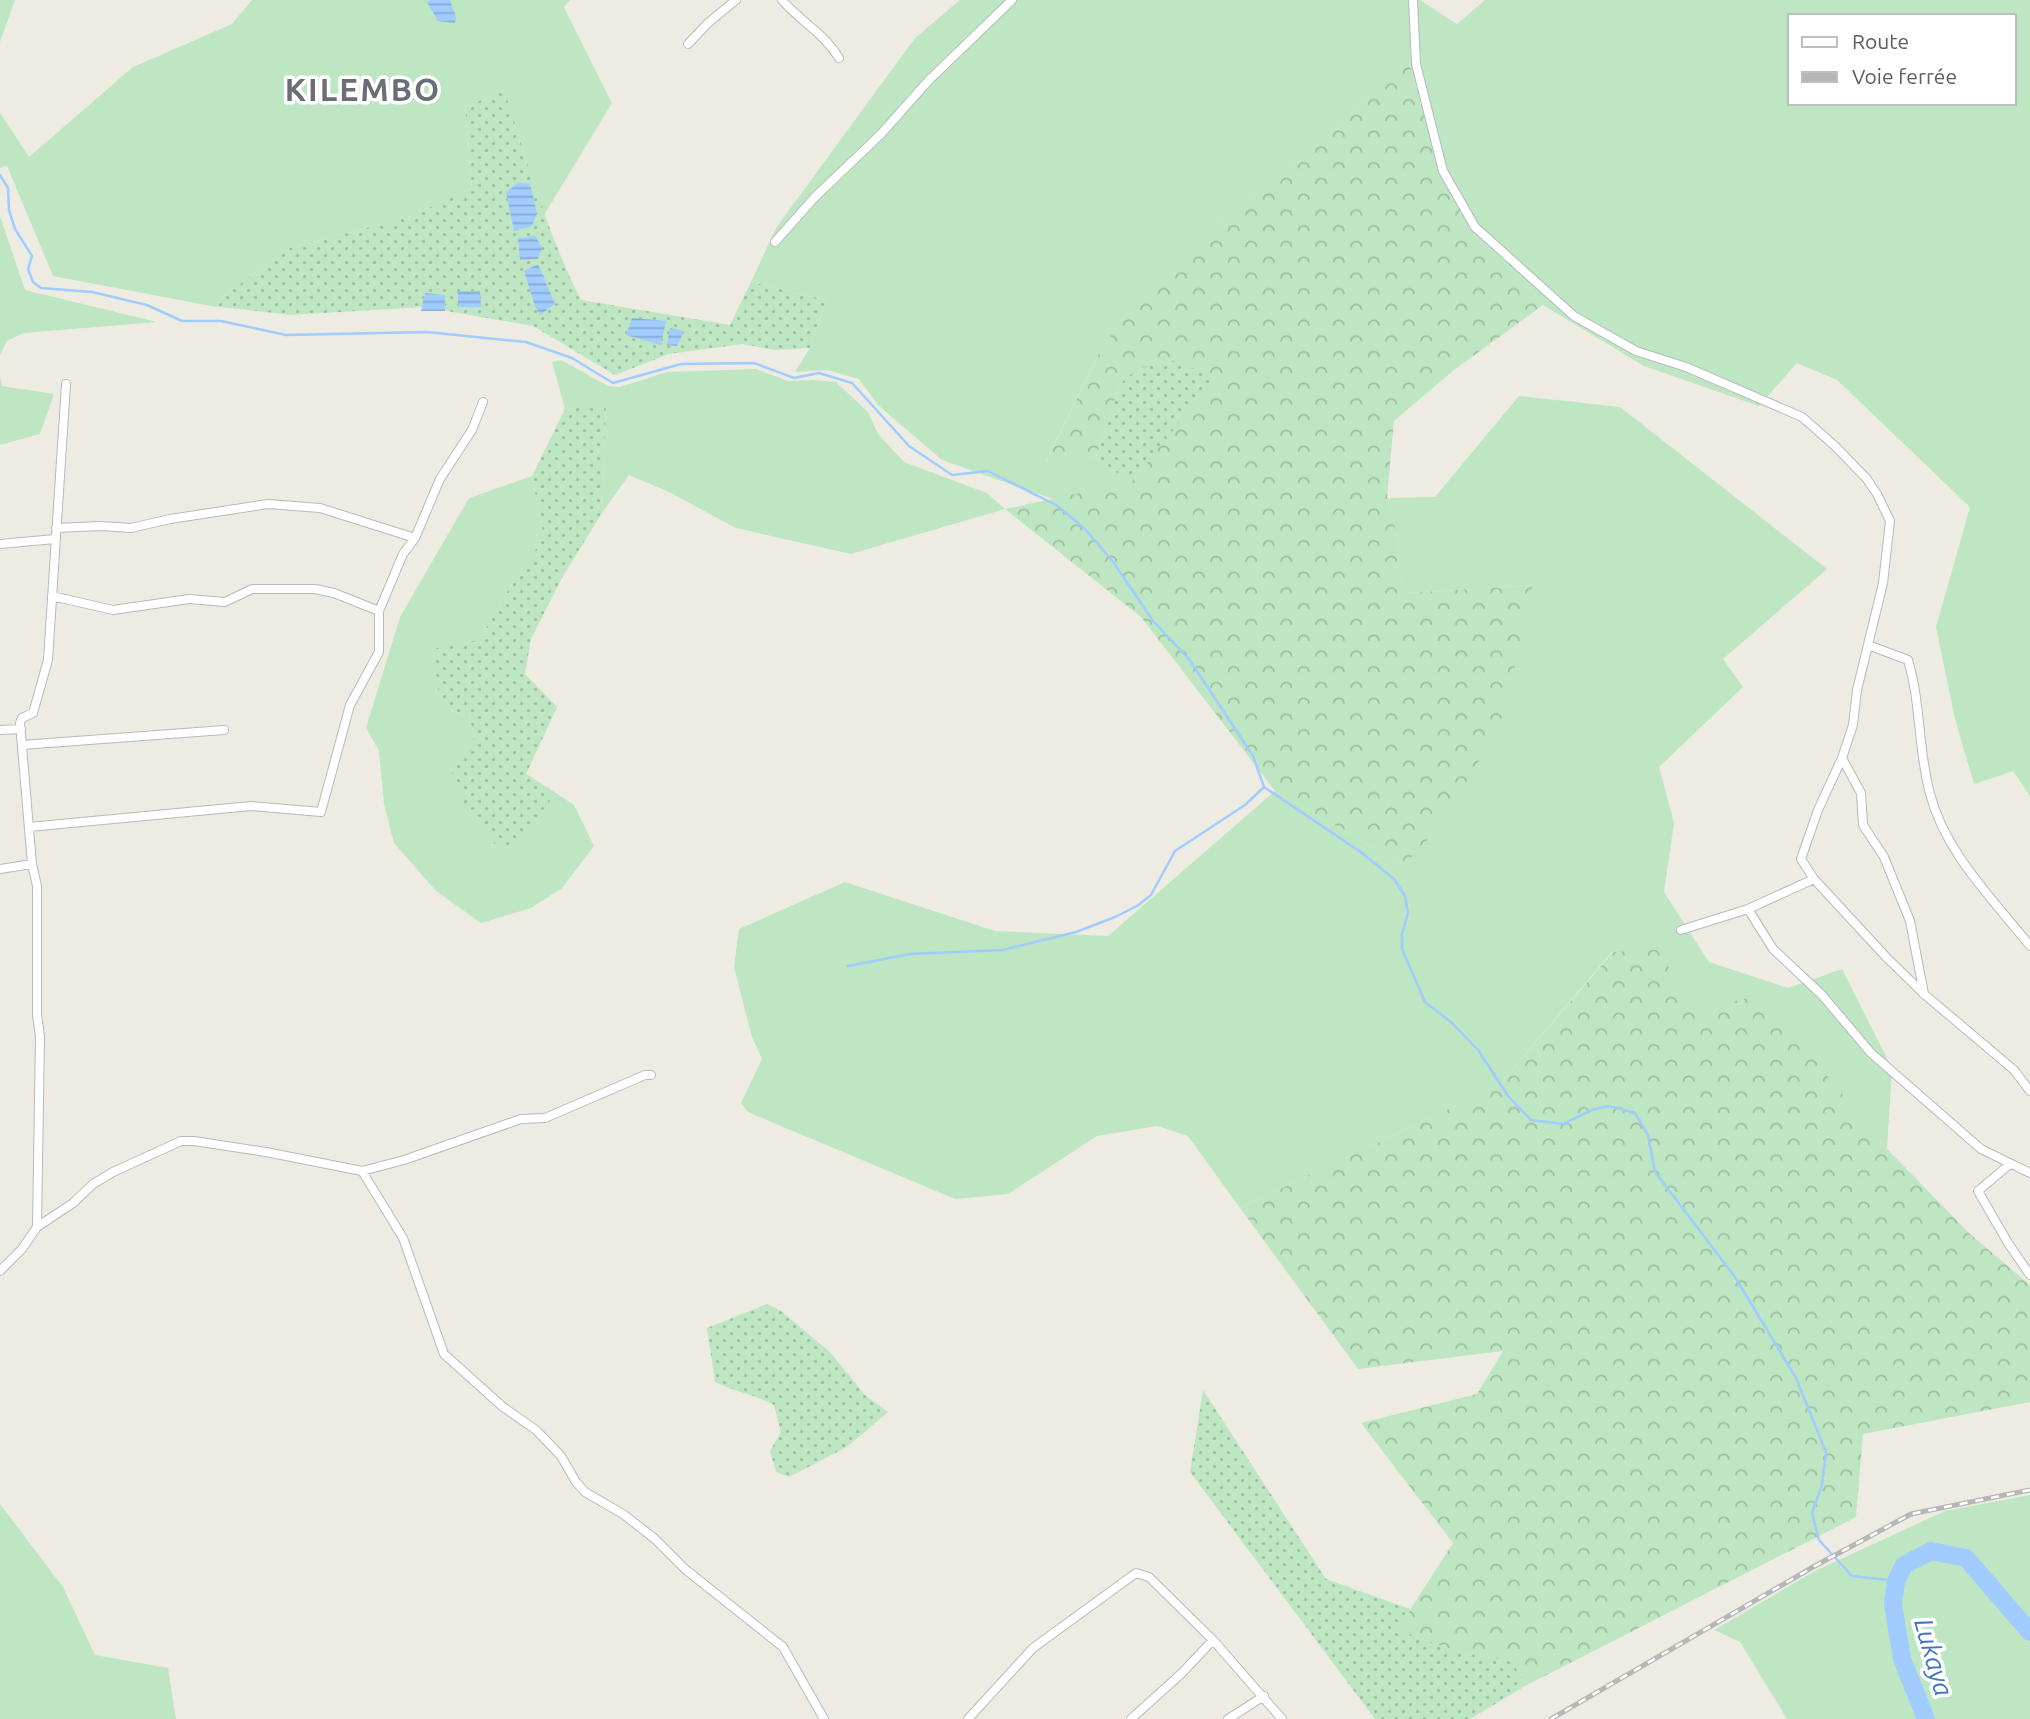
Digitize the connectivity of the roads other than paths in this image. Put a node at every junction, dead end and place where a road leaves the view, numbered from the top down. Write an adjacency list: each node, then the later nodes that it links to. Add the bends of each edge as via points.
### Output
1 (736, 0): 5 (street)
2 (782, 0): 6 (street, via 797,18 828,40)
3 (1012, 0): 7 (street)
4 (1413, 0): 16 (street, via 1416,64 1443,170 1475,227 1574,316 1636,351 1686,367 1802,417 1866,478 1889,521 1883,583)
5 (688, 44)
6 (838, 58)
7 (775, 242)
8 (66, 384): 10 (street)
9 (483, 402): 11 (street, via 472,430 440,479)
10 (56, 528): 11 (street, via 131,528 268,504 320,508); 12 (street)
11 (415, 538): 15 (street, via 403,554)
12 (55, 539): 13 (street); 14 (street)
13 (0, 544)
14 (52, 596): 15 (street, via 113,610 189,599 225,602 252,589 315,589); 17 (street, via 46,666 33,713 22,718)
15 (379, 611): 22 (street, via 379,652 350,705 321,812 251,806)
16 (1868, 645): 21 (street); 28 (street, via 1908,660 1927,784 1941,822 1972,875)
17 (21, 729): 18 (street); 20 (street)
18 (0, 730)
19 (224, 730): 20 (street)
20 (22, 745): 22 (street)
21 (1842, 758): 25 (street, via 1801,859); 29 (street, via 1861,793 1863,825 1884,857 1910,921)
22 (29, 827): 23 (street)
23 (32, 864): 24 (street); 35 (street, via 37,886 38,958)
24 (0, 869)
25 (1814, 879): 26 (street); 29 (street)
26 (1748, 909): 27 (street); 32 (street, via 1773,949 1822,995 1871,1053 1973,1142)
27 (1681, 930)
28 (2030, 946)
29 (1924, 994): 31 (street, via 2014,1070)
30 (651, 1074): 33 (street, via 545,1118 521,1119)
31 (2030, 1091)
32 (2010, 1164): 34 (street); 37 (street, via 1978,1191)
33 (362, 1171): 35 (street, via 187,1140 103,1177); 40 (street, via 403,1238 444,1354 536,1430 585,1492 618,1510 783,1647)
34 (2030, 1173)
35 (37, 1227): 36 (street)
36 (0, 1271)
37 (2030, 1275)
38 (1213, 1640): 39 (street); 41 (street, via 1149,1577 1136,1573 1033,1648); 42 (street)
39 (1264, 1696): 43 (street); 44 (street)
40 (824, 1719)
41 (968, 1719)
42 (1131, 1719)
43 (1228, 1719)
44 (1282, 1719)

